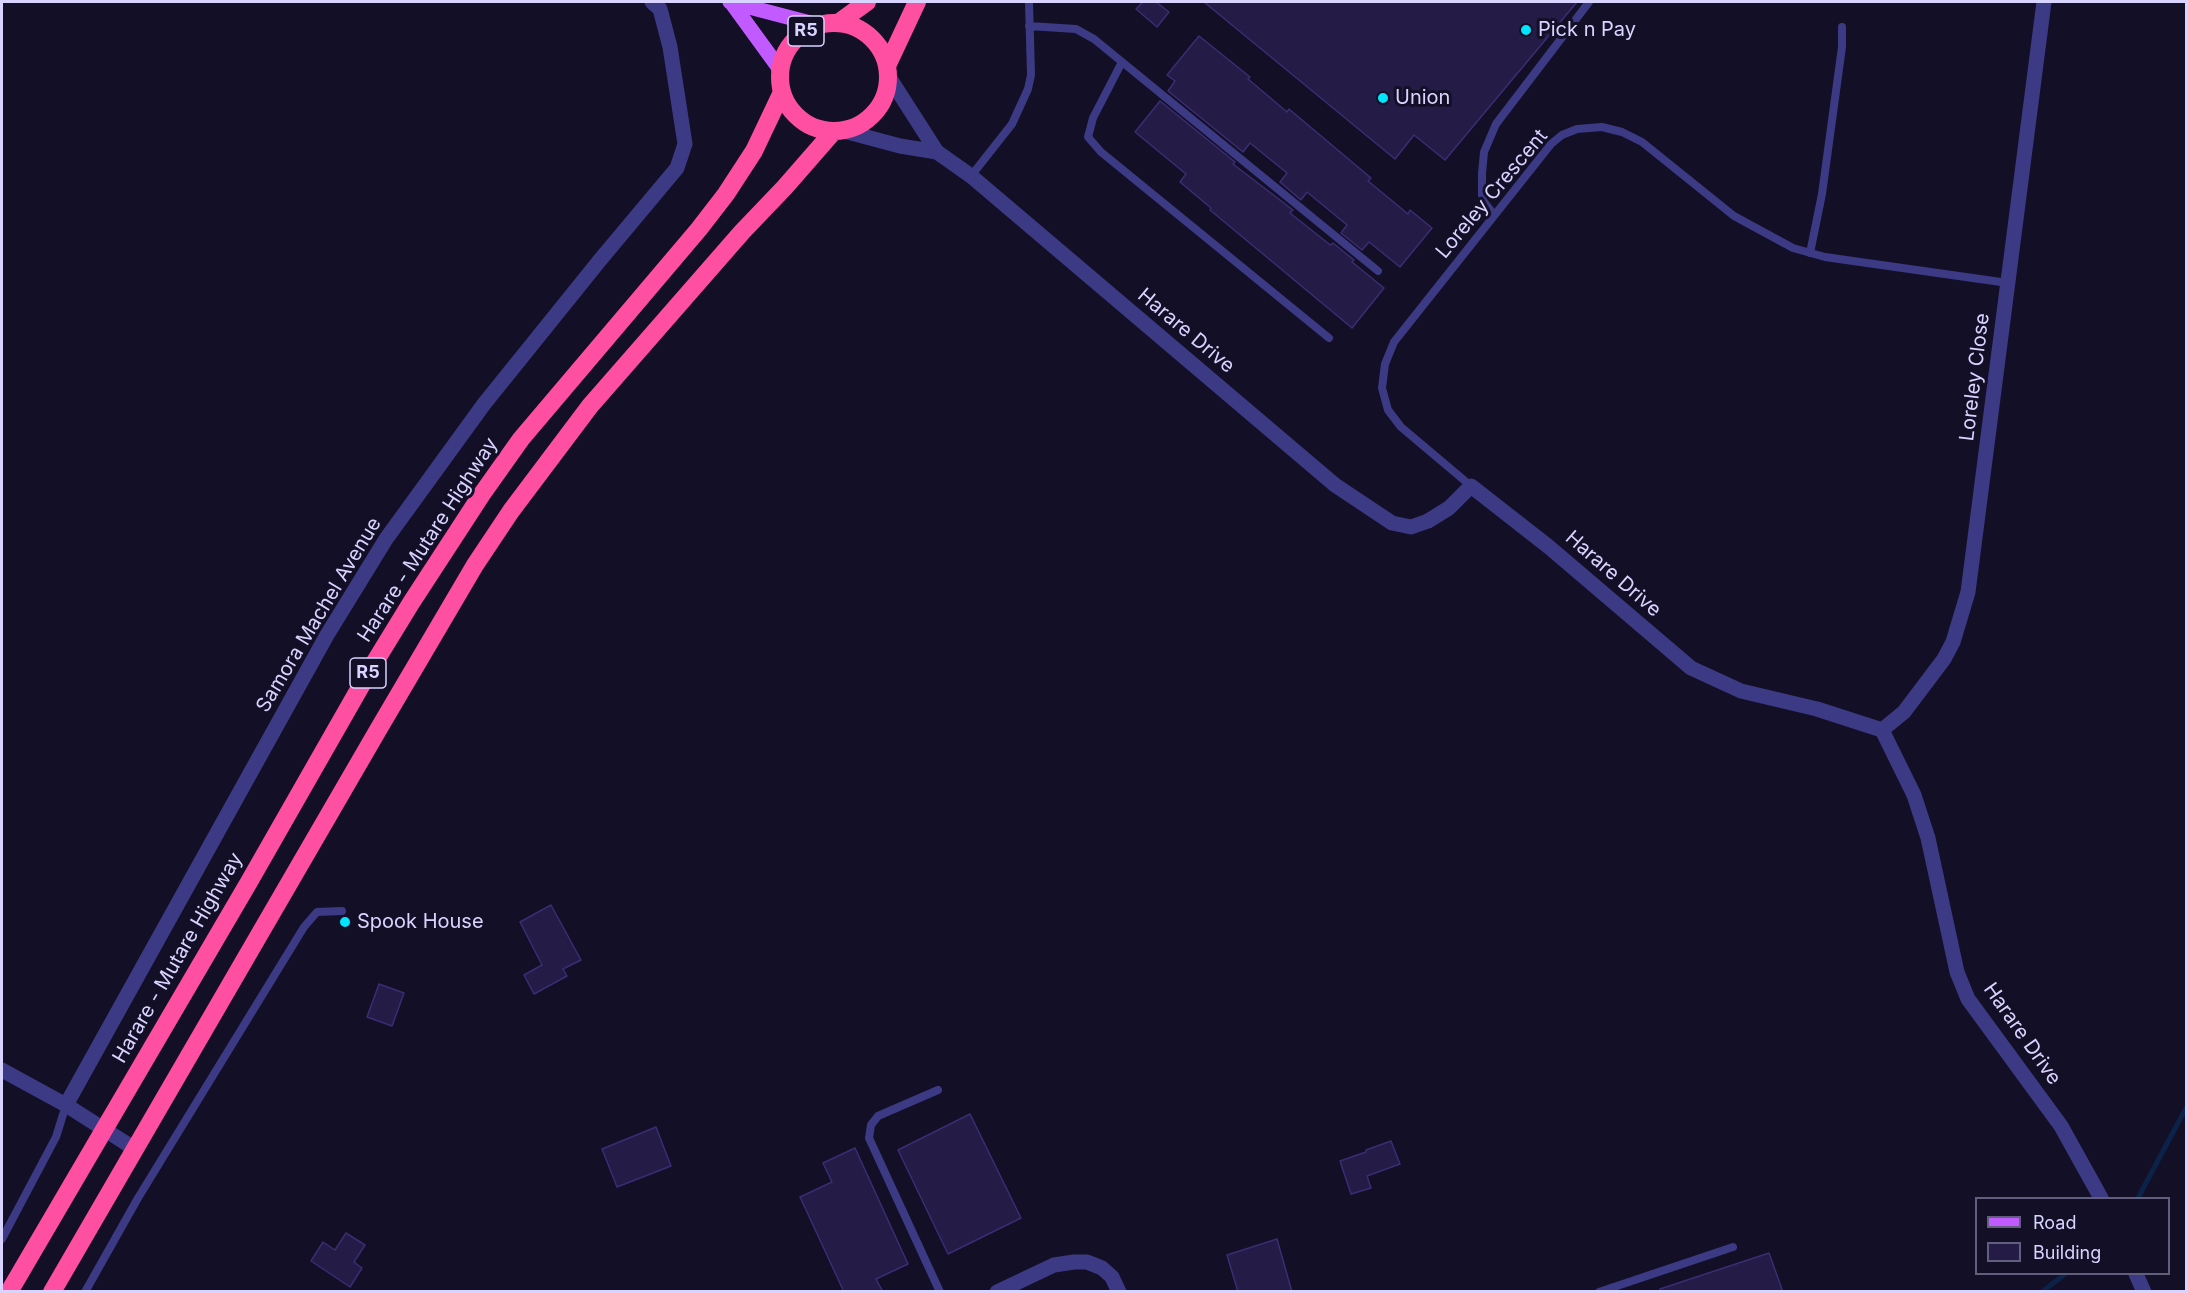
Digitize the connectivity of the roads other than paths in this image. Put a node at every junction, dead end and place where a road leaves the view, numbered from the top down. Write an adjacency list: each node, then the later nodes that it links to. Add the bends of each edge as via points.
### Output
1 (730, 2): 9 (main road); 13 (main road)
2 (867, 2): 8 (highway, R5)
3 (917, 2): 14 (highway, R5)
4 (1029, 2): 10 (lane)
5 (1589, 2): 19 (lane, via 1496,124 1484,152 1482,173 1484,202)
6 (2044, 2): 22 (street, Loreley Close)
7 (659, 4): 29 (street, Samora Machel Avenue, via 685,144 677,168 484,404 386,539 327,635)
8 (838, 23): 9 (highway, R5); 14 (highway, R5, via 852,26 875,41)
9 (818, 25): 13 (highway, R5, via 796,39)
10 (1029, 26): 12 (lane, via 1076,29); 18 (lane, via 1031,75 1025,96 1012,124)
11 (1842, 27): 20 (lane, via 1822,194)
12 (1122, 62): 21 (lane); 23 (lane, via 1093,118 1088,137 1101,152)
13 (779, 68): 15 (highway, R5)
14 (888, 71): 16 (highway, R5, via 885,96 876,112 862,125); 17 (street, Harare Drive)
15 (782, 92): 16 (highway, R5, via 801,121 816,129); 30 (highway, Harare - Mutare Highway / R5, via 754,151 726,194 521,439 482,494 370,670)
16 (838, 132): 17 (street, Harare Drive); 31 (highway, R5, via 742,232 590,406 511,511 475,565)
17 (937, 152): 18 (street, Harare Drive)
18 (971, 176): 24 (street, Harare Drive, via 1335,485 1392,523 1411,527 1428,521 1449,508)
19 (1494, 215): 20 (lane, Loreley Crescent, via 1562,135 1602,127 1642,142 1734,216); 24 (lane, Loreley Crescent, via 1394,342 1382,379 1383,398 1401,427)
20 (1810, 253): 22 (lane, Loreley Crescent)
21 (1378, 271)
22 (2008, 283): 25 (street, Loreley Close, via 1965,600 1944,659 1905,712)
23 (1329, 339)
24 (1471, 486): 25 (street, Harare Drive, via 1691,668 1741,691)
25 (1882, 730): 32 (street, Harare Drive, via 1914,795 1928,838 1957,972 1968,999 2061,1126)
26 (342, 911): 38 (lane, via 317,912 304,927)
27 (2, 1070): 29 (street)
28 (938, 1090): 39 (lane, via 878,1116 871,1125 869,1138)
29 (66, 1105): 30 (street); 33 (lane, via 56,1137)
30 (104, 1128): 31 (street); 36 (highway, Harare - Mutare Highway / R5)
31 (135, 1149): 37 (highway, R5)
32 (2100, 1197)
33 (2, 1239)
34 (1733, 1247): 42 (lane)
35 (2136, 1275): 43 (street)
36 (9, 1292)
37 (52, 1292)
38 (85, 1292)
39 (940, 1292)
40 (997, 1292): 41 (street, via 1054,1265 1074,1262 1102,1268)
41 (1119, 1292)
42 (1599, 1292)
43 (2144, 1292)

